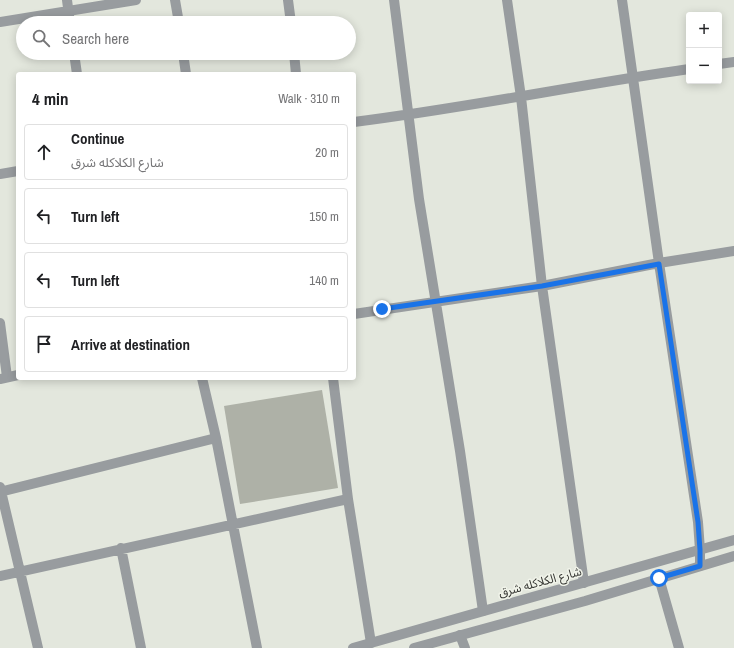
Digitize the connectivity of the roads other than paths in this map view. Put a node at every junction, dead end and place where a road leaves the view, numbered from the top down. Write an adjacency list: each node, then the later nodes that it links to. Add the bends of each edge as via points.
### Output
1 (67, 0): 8 (street)
2 (136, 0): 8 (street)
3 (175, 0): 11 (street)
4 (288, 0): 12 (street)
5 (394, 0): 26 (street)
6 (506, 0): 25 (street)
7 (622, 0): 24 (street)
8 (68, 11): 9 (street); 10 (street)
9 (37, 16)
10 (69, 16)
11 (178, 16)
12 (290, 16)
13 (16, 19): 14 (street)
14 (0, 22)
15 (75, 60): 21 (street)
16 (184, 60): 22 (street)
17 (295, 60): 23 (street)
18 (734, 62): 19 (street)
19 (722, 64)
20 (686, 69): 24 (street)
21 (77, 72)
22 (186, 72)
23 (296, 72)
24 (633, 77): 25 (street); 31 (street)
25 (521, 97): 26 (street); 32 (street)
26 (408, 115): 27 (street); 33 (street)
27 (356, 122)
28 (16, 171): 29 (street)
29 (0, 174)
30 (734, 251): 31 (street)
31 (659, 264): 32 (street); 46 (street, via 697,514)
32 (542, 286): 33 (street); 52 (street)
33 (435, 301): 34 (street); 53 (street)
34 (356, 314)
35 (0, 323): 37 (street)
36 (16, 375): 37 (street)
37 (4, 378)
38 (202, 380): 40 (street)
39 (333, 380): 42 (street)
40 (216, 438): 41 (street); 43 (street)
41 (0, 490): 49 (street)
42 (348, 499): 43 (street); 55 (street)
43 (232, 524): 45 (street); 58 (street)
44 (734, 540): 46 (street, شارع الكلاكله شرق)
45 (122, 548): 49 (street); 57 (street)
46 (700, 550): 48 (street); 52 (street, شارع الكلاكله شرق)
47 (734, 556): 48 (street)
48 (700, 566): 51 (street)
49 (20, 571): 50 (street); 56 (street)
50 (0, 576)
51 (659, 578): 54 (street); 62 (street)
52 (584, 583): 53 (street, شارع الكلاكله شرق)
53 (483, 611): 55 (street, شارع الكلاكله شرق)
54 (460, 635): 60 (street); 61 (street)
55 (371, 643): 59 (street, شارع الكلاكله شرق)
56 (38, 648)
57 (141, 648)
58 (257, 648)
59 (353, 648)
60 (414, 648)
61 (465, 648)
62 (679, 648)

